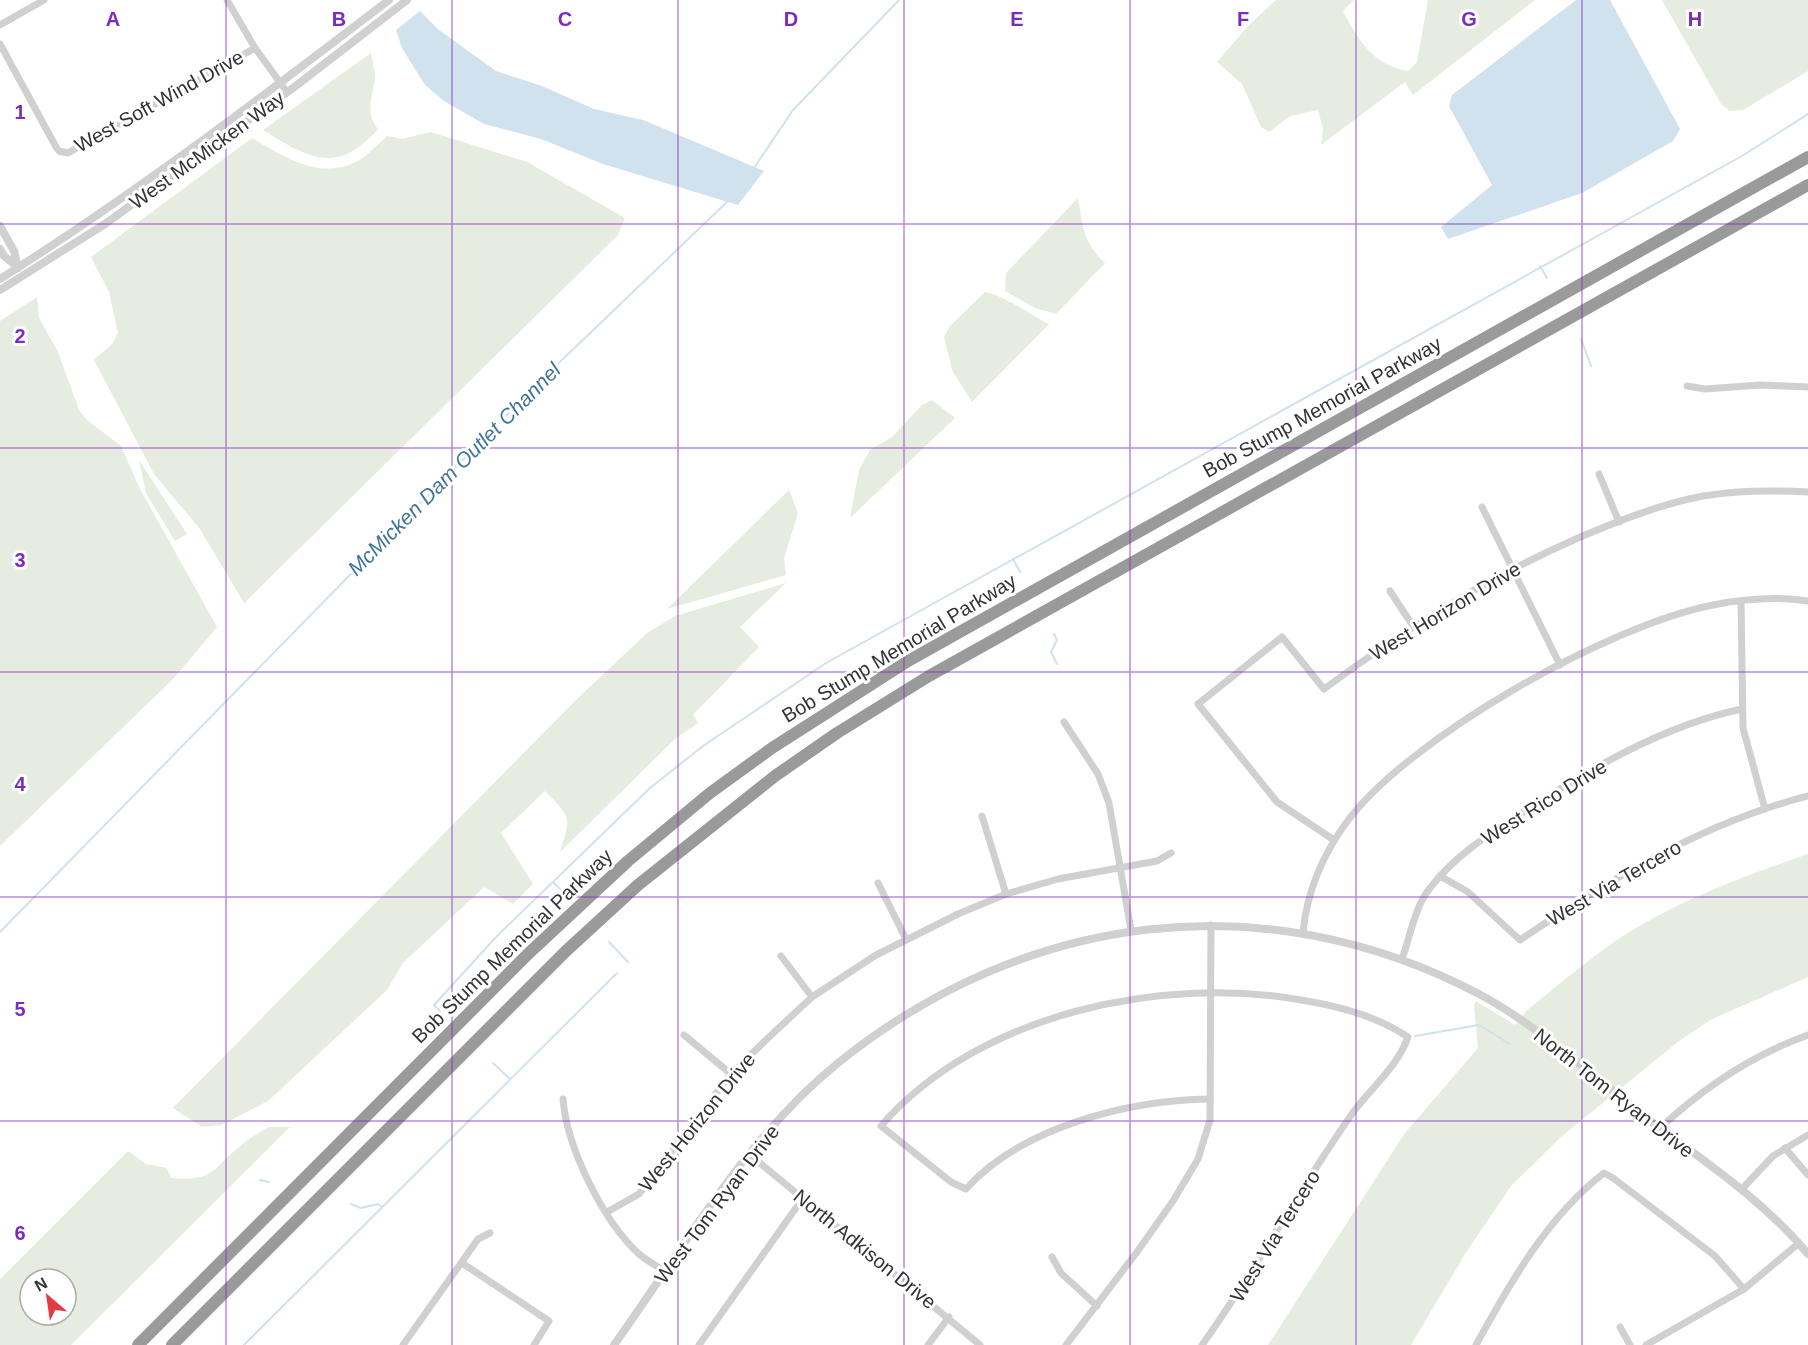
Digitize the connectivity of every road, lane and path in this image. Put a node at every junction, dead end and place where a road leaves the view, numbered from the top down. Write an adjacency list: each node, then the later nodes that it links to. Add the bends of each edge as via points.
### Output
1 (44, 0): 5 (street)
2 (227, 0): 7 (street)
3 (389, 0): 8 (street, West McMicken Way)
4 (407, 0): 9 (street, West McMicken Way)
5 (0, 25)
6 (0, 44): 7 (street, West Soft Wind Drive, via 56,147 64,152 72,152)
7 (255, 48): 8 (street)
8 (281, 84): 9 (street); 14 (street, West McMicken Way)
9 (287, 92): 14 (street, West McMicken Way, via 105,224)
10 (1808, 157): 71 (highway, Bob Stump Memorial Parkway, via 932,647 855,692 772,748 684,814 578,906)
11 (1808, 185): 72 (highway, Bob Stump Memorial Parkway, via 929,676 775,776 661,864 566,951)
12 (0, 226): 14 (street)
13 (0, 249): 14 (street)
14 (21, 271): 15 (street, West McMicken Way); 16 (street, West McMicken Way)
15 (0, 279)
16 (0, 290)
17 (1687, 386): 18 (street)
18 (1808, 387)
19 (1599, 474): 22 (street)
20 (1808, 492): 22 (street, West Horizon Drive, via 1749,490 1702,496)
21 (1482, 507): 23 (street)
22 (1619, 522): 23 (street, West Horizon Drive)
23 (1512, 569): 27 (street, West Horizon Drive); 28 (street)
24 (1390, 591): 27 (street)
25 (1741, 601): 26 (street); 28 (street, via 1677,615); 29 (street)
26 (1808, 601)
27 (1413, 626): 34 (street, West Horizon Drive, via 1324,689 1282,637 1198,704 1277,802)
28 (1560, 664): 34 (street, via 1424,749 1383,783)
29 (1742, 709): 32 (street, via 1750,760); 37 (street, West Rico Drive, via 1713,715 1660,737 1573,780 1483,838)
30 (1064, 722): 36 (street, via 1098,774 1109,803)
31 (1808, 796): 32 (street, West Via Tercero)
32 (1765, 809): 37 (street, West Via Tercero, via 1687,840 1624,873 1520,940 1467,892)
33 (982, 816): 39 (street)
34 (1334, 840): 42 (street, via 1305,908)
35 (1171, 853): 36 (street, West Horizon Drive, via 1157,861)
36 (1120, 867): 39 (street, West Horizon Drive); 41 (street)
37 (1440, 876): 45 (street, West Rico Drive, via 1428,890)
38 (878, 883): 43 (street)
39 (1006, 894): 43 (street, West Horizon Drive)
40 (1211, 925): 41 (street, West Tom Ryan Drive); 42 (street, West Tom Ryan Drive); 46 (street)
41 (1131, 930): 56 (street, West Tom Ryan Drive, via 1035,955 949,989 838,1063 802,1095)
42 (1303, 932): 45 (street, West Tom Ryan Drive)
43 (906, 939): 47 (street, West Horizon Drive)
44 (781, 956): 47 (street)
45 (1402, 959): 53 (street, North Tom Ryan Drive, via 1486,998)
46 (1210, 993): 52 (street); 52 (street, via 1090,1007 1037,1024 946,1069 919,1087 881,1126 951,1182 966,1189 981,1172 1046,1133 1116,1112 1182,1099); 80 (street, West Via Tercero, via 1278,995 1345,1009 1390,1025 1408,1038 1403,1050 1354,1112 1239,1294)
47 (812, 998): 50 (street, West Horizon Drive)
48 (684, 1035): 50 (street)
49 (1808, 1035): 53 (street, via 1766,1052 1722,1077)
50 (731, 1074): 60 (street, West Horizon Drive, via 639,1194)
51 (563, 1099): 60 (street, via 565,1124 574,1151)
52 (1210, 1099): 68 (street, via 1210,1120 1198,1159 1173,1201)
53 (1660, 1128): 58 (street, North Tom Ryan Drive)
54 (1808, 1135): 55 (street)
55 (1785, 1148): 57 (street); 58 (street)
56 (749, 1154): 59 (street, North Adkison Drive); 66 (street, West Tom Ryan Drive)
57 (1808, 1175)
58 (1742, 1190): 62 (street, North Tom Ryan Drive)
59 (803, 1198): 69 (street, North Adkison Drive); 76 (street)
60 (607, 1212): 66 (street, via 640,1254)
61 (490, 1233): 65 (street, via 478,1239)
62 (1799, 1244): 63 (street, North Tom Ryan Drive); 67 (street)
63 (1808, 1254)
64 (1052, 1257): 68 (street, via 1061,1273)
65 (462, 1263): 73 (street); 74 (street, via 549,1322)
66 (666, 1272): 75 (street, West Tom Ryan Drive)
67 (1744, 1289): 81 (street, via 1714,1256 1604,1173 1556,1220 1523,1265); 83 (street)
68 (1097, 1306): 79 (street)
69 (949, 1317): 77 (street); 78 (street, North Adkison Drive)
70 (1620, 1327): 82 (street)
71 (138, 1345)
72 (172, 1345)
73 (403, 1345)
74 (534, 1345)
75 (614, 1345)
76 (699, 1345)
77 (928, 1345)
78 (980, 1345)
79 (1066, 1345)
80 (1202, 1345)
81 (1476, 1345)
82 (1630, 1345)
83 (1646, 1345)

